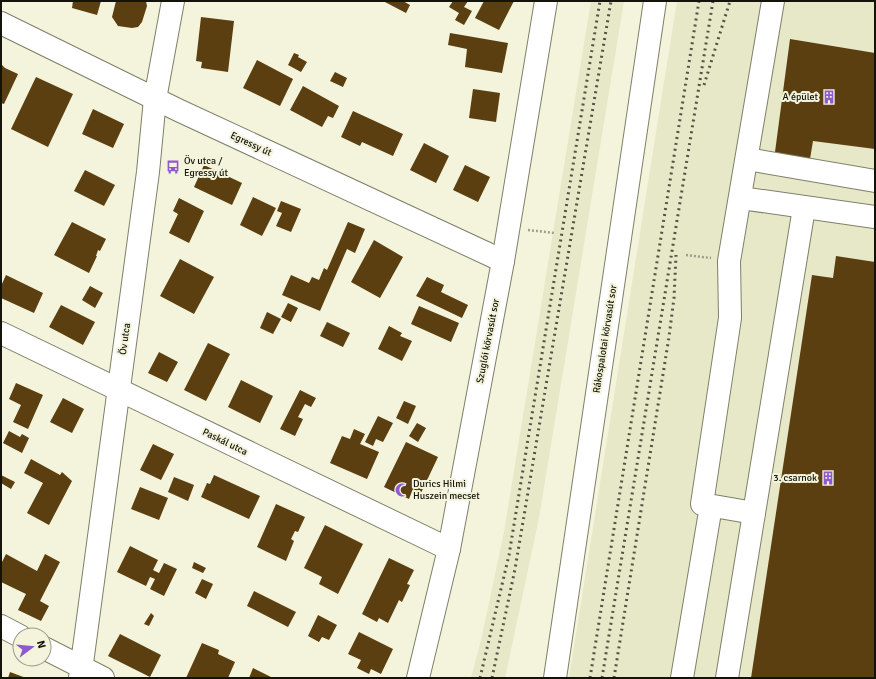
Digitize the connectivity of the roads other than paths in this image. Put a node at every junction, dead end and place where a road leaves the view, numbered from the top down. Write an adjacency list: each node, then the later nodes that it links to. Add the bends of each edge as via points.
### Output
1 (173, 1): 6 (street, Öv utca)
2 (546, 1): 12 (street, Szuglói körvasút sor)
3 (655, 1): 24 (street, Rákospalotai körvasút sor)
4 (773, 1): 7 (street)
5 (1, 23): 6 (street, Egressy út)
6 (154, 98): 12 (street, Egressy út); 14 (street, Öv utca, via 148,172)
7 (747, 159): 8 (street); 9 (street)
8 (875, 181)
9 (741, 198): 10 (street); 15 (street, via 729,261 730,318 702,504)
10 (804, 208): 11 (street); 16 (street)
11 (875, 217)
12 (503, 261): 17 (street, Szuglói körvasút sor)
13 (1, 333): 14 (street, Paskál utca)
14 (118, 391): 17 (street, Paskál utca); 21 (street, Öv utca)
15 (711, 506): 16 (street); 25 (street)
16 (754, 513): 26 (street)
17 (449, 549): 23 (street, Szuglói körvasút sor)
18 (1, 626): 19 (street)
19 (12, 632)
20 (52, 653): 21 (street)
21 (81, 673): 22 (street)
22 (103, 678)
23 (418, 678)
24 (555, 678)
25 (682, 678)
26 (727, 678)

